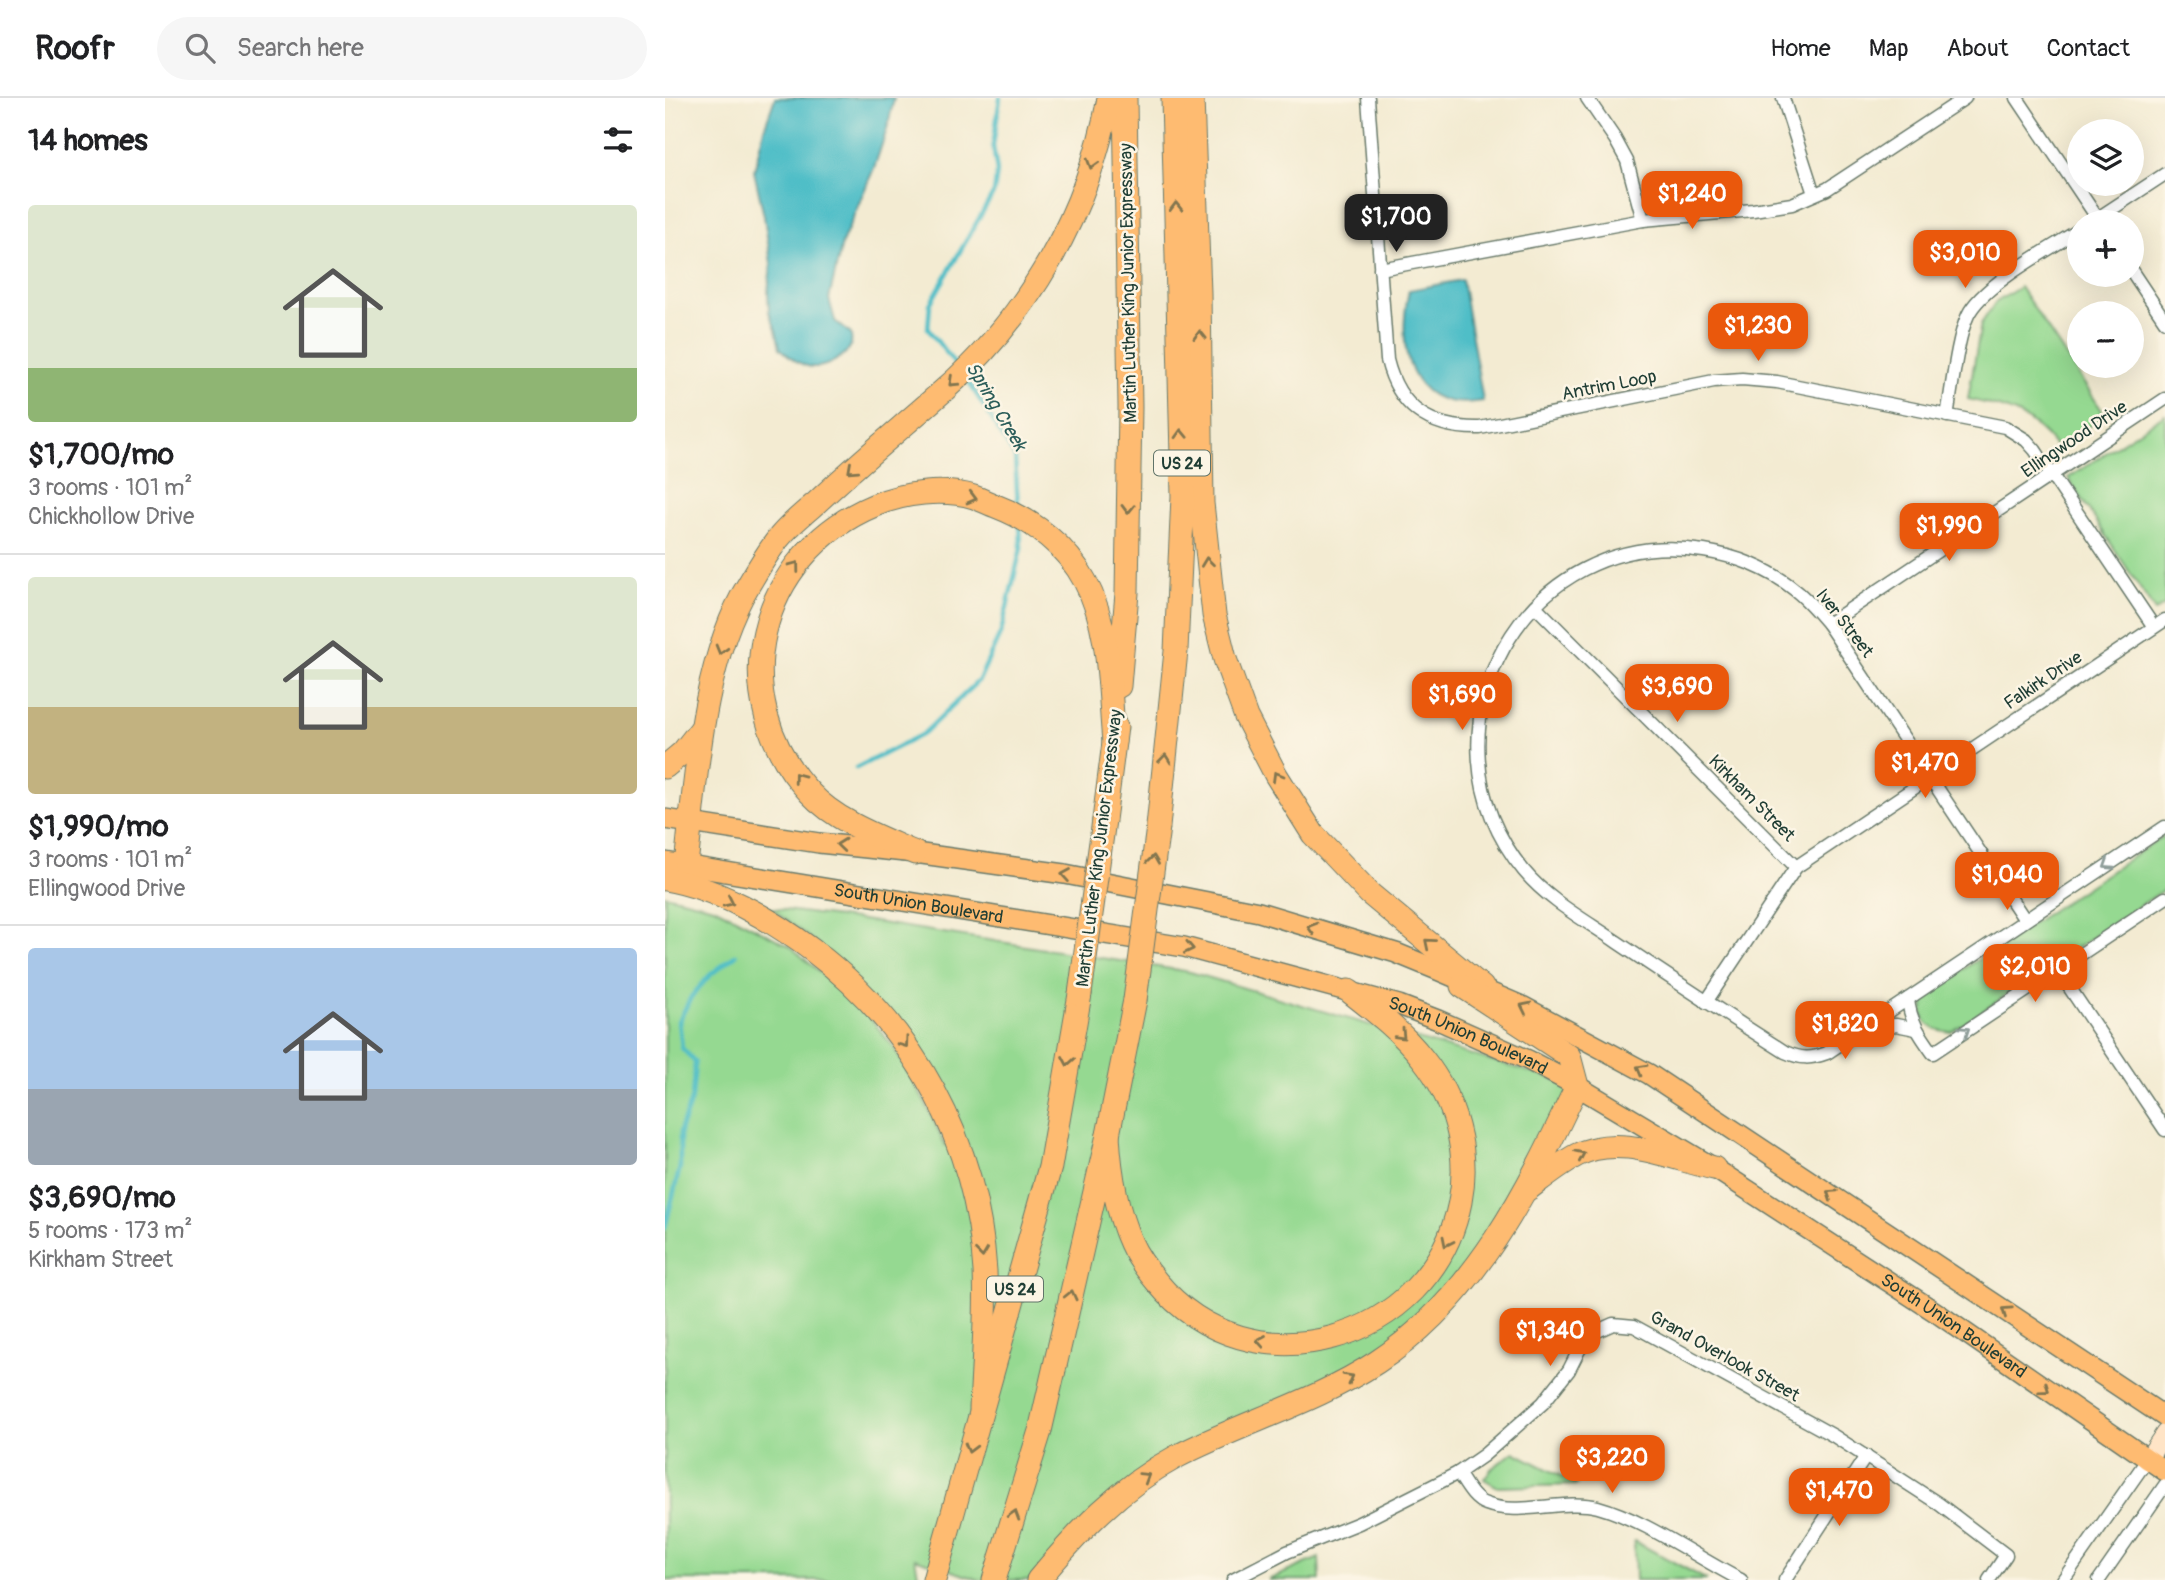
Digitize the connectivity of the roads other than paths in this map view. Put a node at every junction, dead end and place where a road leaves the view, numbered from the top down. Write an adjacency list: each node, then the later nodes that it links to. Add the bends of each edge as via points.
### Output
1 (1109, 98): 25 (highway, one-way to 25, via 1080,202 1030,294 971,365 773,547 747,586 723,641)
2 (1125, 98): 26 (highway, Martin Luther King Junior Expressway / US 24, one-way to 26, via 1130,407 1127,593)
3 (1173, 98): 48 (highway, US 24, one-way to 3, bridge, via 1135,1000 1176,651 1183,496)
4 (1192, 98): 40 (highway, one-way to 4, via 1370,894 1314,834 1246,717 1225,659 1214,615 1202,503)
5 (1368, 98): 16 (street, Antrim Loop)
6 (1587, 98): 14 (street, via 1627,161)
7 (1783, 98): 11 (street)
8 (1965, 98): 11 (street)
9 (2017, 98): 12 (street)
10 (2165, 174): 13 (street)
11 (1814, 194): 14 (street, via 1776,208)
12 (2090, 210)
13 (2113, 210)
14 (1643, 220): 16 (street)
15 (2067, 238): 20 (street, via 1975,303 1963,332)
16 (1380, 269): 20 (street, Antrim Loop, via 1391,376 1409,405 1440,424 1480,428 1742,379)
17 (2142, 287): 18 (street)
18 (2165, 321)
19 (2165, 399): 21 (street, Ellingwood Drive)
20 (1947, 416): 21 (street, Antrim Loop, via 2015,432 2035,450)
21 (2051, 475): 23 (street, Antrim Loop); 24 (street, Ellingwood Drive)
22 (1535, 606): 24 (street, Iver Street, via 1572,576 1608,559 1640,551 1694,549 1736,558 1777,577); 34 (street, Kirkham Street); 43 (street, Iver Street, via 1501,649 1483,699 1479,760 1491,816 1513,856 1557,902)
23 (2160, 623): 28 (street, Falkirk Drive)
24 (1828, 624): 28 (street, Iver Street)
25 (702, 728): 27 (highway); 30 (highway)
26 (1114, 742): 32 (highway, one-way to 26, via 853,824 811,794 784,758 766,714 760,669 776,596 804,554 837,523 883,501 931,494 972,497 1027,520 1070,560 1092,596 1105,648); 51 (highway, Martin Luther King Junior Expressway / US 24, one-way to 51, bridge, via 1080,994 1050,1167)
27 (665, 767)
28 (1931, 777): 34 (street, Falkirk Drive); 37 (street, Iver Street)
29 (665, 819): 30 (main road)
30 (691, 823): 32 (main road, one-way to 30); 33 (highway)
31 (2165, 827): 37 (street, one-way to 37)
32 (915, 853): 38 (main road, one-way to 32, via 1259,912 1065,874)
33 (676, 864): 41 (main road, South Union Boulevard, one-way to 41, via 1184,947)
34 (1796, 867): 43 (street, Falkirk Drive)
35 (665, 879): 51 (highway, one-way to 51, via 756,915 833,965 877,1007 934,1087 967,1166 977,1212 986,1315)
36 (2165, 898): 39 (street)
37 (2025, 920): 42 (street)
38 (1435, 969): 40 (main road); 46 (highway, via 1569,1056)
39 (2057, 969): 45 (street, one-way to 39, via 1933,1053); 47 (street)
40 (1482, 987): 52 (main road, one-way to 40, via 1649,1074)
41 (1349, 991): 46 (main road, South Union Boulevard, via 1438,1020); 48 (highway, one-way to 48, via 1387,1020 1437,1079 1456,1123 1464,1169 1459,1209 1443,1250 1416,1290 1379,1320 1332,1339 1305,1344 1249,1339 1200,1320 1162,1288 1131,1245 1118,1202)
42 (1908, 999): 44 (street); 45 (street)
43 (1706, 1002): 44 (street, Iver Street, via 1785,1052 1807,1059 1827,1053)
44 (1870, 1026): 45 (street)
45 (1916, 1029)
46 (1577, 1086): 49 (main road, South Union Boulevard); 50 (highway)
47 (2165, 1130)
48 (1108, 1135): 60 (highway, US 24, one-way to 48, via 1040,1431)
49 (1714, 1168): 50 (highway, one-way to 49, via 1579,1154 1613,1145); 55 (main road, South Union Boulevard, one-way to 55, via 1937,1313)
50 (1523, 1193): 61 (highway, one-way to 50, via 1091,1520 1133,1484 1174,1458 1377,1362 1423,1327 1467,1281)
51 (981, 1409): 59 (highway, Martin Luther King Junior Expressway / US 24, one-way to 59)
52 (2165, 1417)
53 (2165, 1433): 55 (street)
54 (1866, 1456): 57 (street, Grand Overlook Street, via 1642,1330 1613,1324 1593,1333 1543,1403); 64 (street); 65 (street, Grand Overlook Street, via 2006,1555)
55 (2147, 1460): 56 (main road, South Union Boulevard); 66 (street)
56 (2165, 1471)
57 (1458, 1473): 62 (street, Grand Overlook Street); 63 (street, via 1484,1504 1596,1507 1633,1520)
58 (2165, 1485): 67 (street)
59 (934, 1580)
60 (994, 1580)
61 (1038, 1580)
62 (1233, 1580)
63 (1741, 1580)
64 (1785, 1580)
65 (1989, 1580)
66 (2063, 1580)
67 (2098, 1580)

